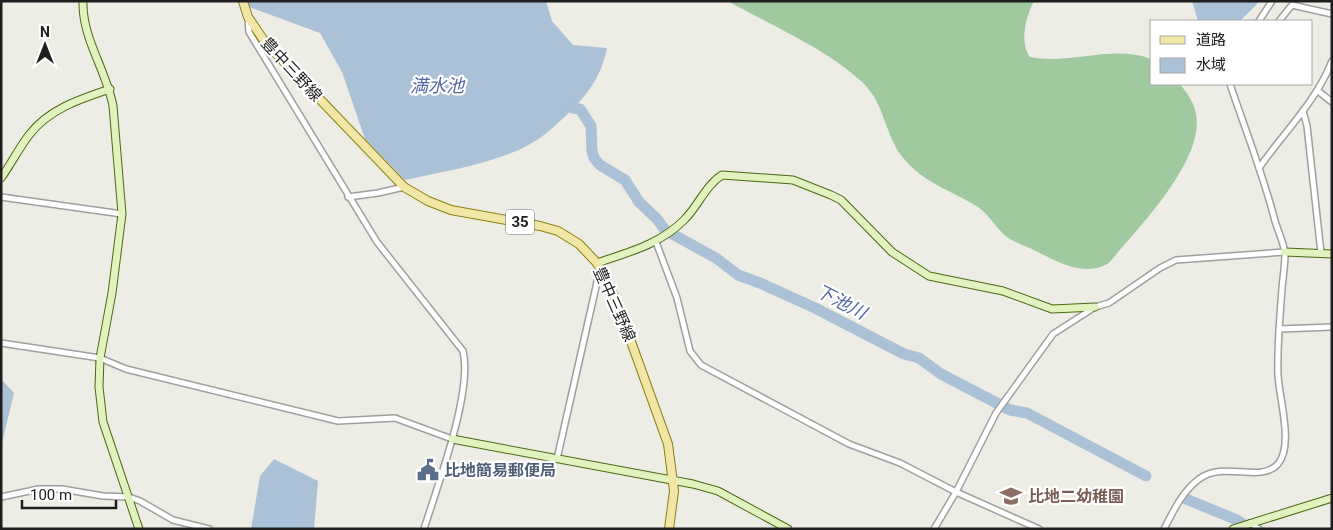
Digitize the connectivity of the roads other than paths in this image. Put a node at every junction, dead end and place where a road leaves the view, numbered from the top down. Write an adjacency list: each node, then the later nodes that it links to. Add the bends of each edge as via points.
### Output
1 (83, 1): 10 (street, via 86,31)
2 (243, 1): 5 (main road, 豊中三野線 / 35)
3 (1272, 1): 6 (street)
4 (1332, 14): 7 (street, via 1292,4)
5 (248, 17): 16 (main road, 豊中三野線 / 35, via 265,42); 17 (street, via 248,32)
6 (1260, 20)
7 (1279, 20)
8 (1332, 61): 11 (street)
9 (1230, 85): 14 (street)
10 (110, 89): 15 (street, via 60,108 43,120 29,135); 19 (street)
11 (1318, 91): 12 (street); 13 (street)
12 (1332, 102)
13 (1303, 111): 14 (street); 22 (street)
14 (1259, 168): 21 (street)
15 (1, 178)
16 (404, 187): 17 (street); 24 (main road, 豊中三野線 / 35, via 451,210 558,232 579,244)
17 (348, 196): 30 (street, via 377,242 463,351 466,367)
18 (1, 197): 19 (street)
19 (122, 214): 29 (street)
20 (656, 242): 24 (street); 25 (street, via 687,218 714,180 722,175 794,180 841,200 892,252 929,276 1003,292 1052,310); 33 (street, via 677,298 690,351 701,365 849,444 900,463)
21 (1285, 252): 22 (street); 25 (street, via 1176,260 1110,303); 27 (street)
22 (1321, 253): 23 (street)
23 (1332, 254)
24 (598, 265): 31 (street); 32 (main road, 豊中三野線 / 35, via 616,300 664,428)
25 (1095, 307): 33 (street, via 1047,341 996,413)
26 (1332, 327): 27 (street)
27 (1278, 329): 45 (street, via 1278,375 1286,439 1278,464 1267,472 1228,470 1200,478 1180,498)
28 (1, 343): 29 (street)
29 (100, 358): 30 (street, via 126,369 320,417 338,421 395,418); 35 (street, via 99,386 104,422)
30 (452, 439): 31 (street); 40 (street)
31 (557, 459): 32 (street)
32 (673, 481): 41 (main road, 豊中三野線 / 35); 42 (street, via 718,492)
33 (956, 492): 43 (street); 44 (street)
34 (1, 497): 35 (street, via 39,489)
35 (129, 497): 38 (street); 39 (street, via 173,520)
36 (1332, 498): 37 (street)
37 (1250, 523): 46 (street); 47 (street)
38 (139, 529)
39 (209, 529)
40 (424, 529)
41 (669, 529)
42 (788, 529)
43 (934, 529)
44 (1038, 529)
45 (1164, 529)
46 (1234, 529)
47 (1259, 529)

